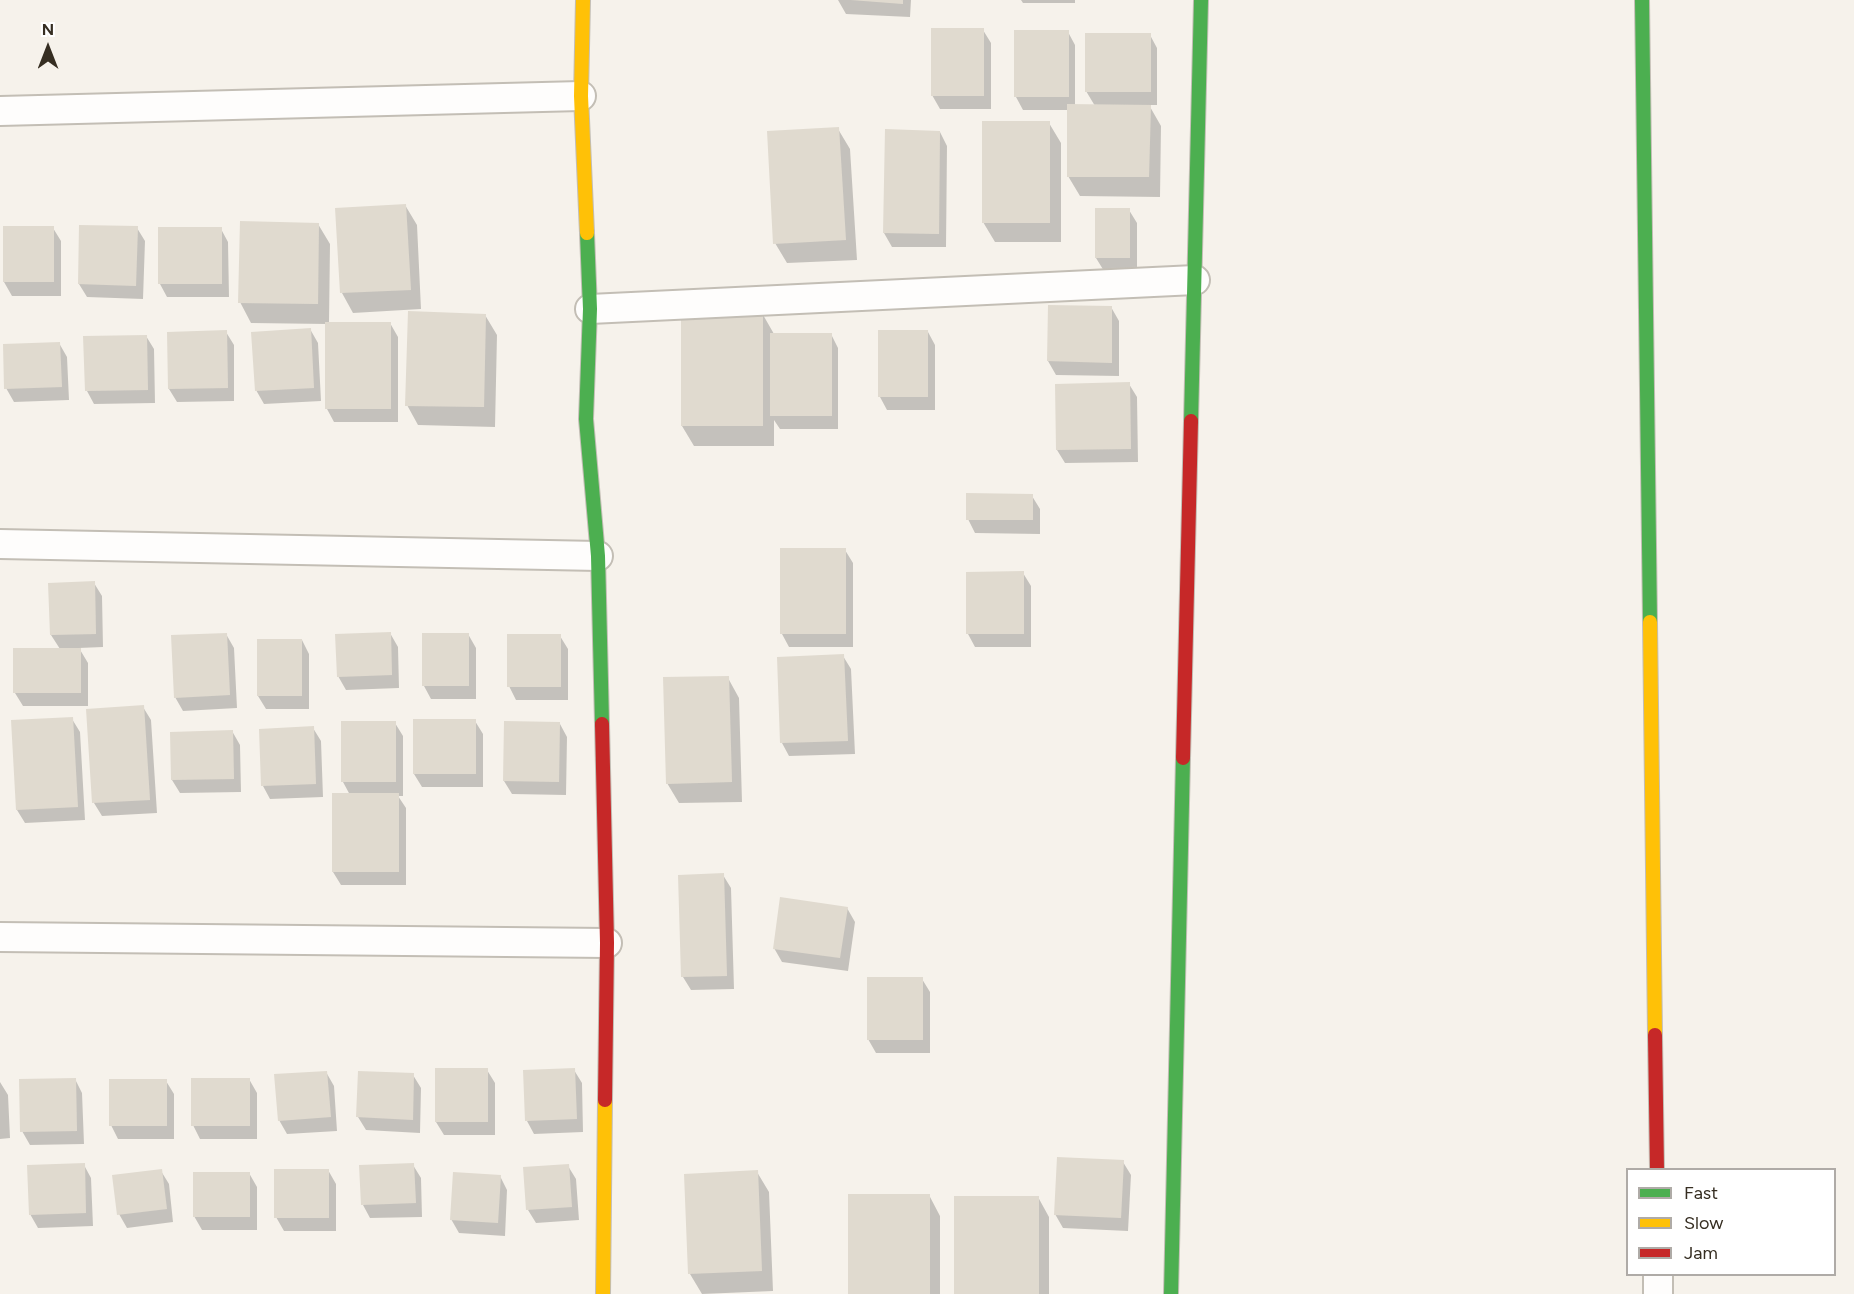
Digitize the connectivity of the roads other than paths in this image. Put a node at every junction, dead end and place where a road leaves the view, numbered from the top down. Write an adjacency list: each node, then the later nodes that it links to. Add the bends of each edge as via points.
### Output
1 (583, 0): 4 (street)
2 (1202, 0): 6 (street)
3 (1642, 0): 12 (street)
4 (581, 96): 5 (street); 7 (street)
5 (0, 111)
6 (1195, 280): 7 (street); 15 (street)
7 (590, 309): 9 (street, via 586,419)
8 (0, 544): 9 (street)
9 (598, 556): 11 (street)
10 (0, 937): 11 (street)
11 (607, 943): 14 (street)
12 (1657, 1168)
13 (1658, 1276): 16 (street)
14 (603, 1294)
15 (1171, 1294)
16 (1658, 1294)

